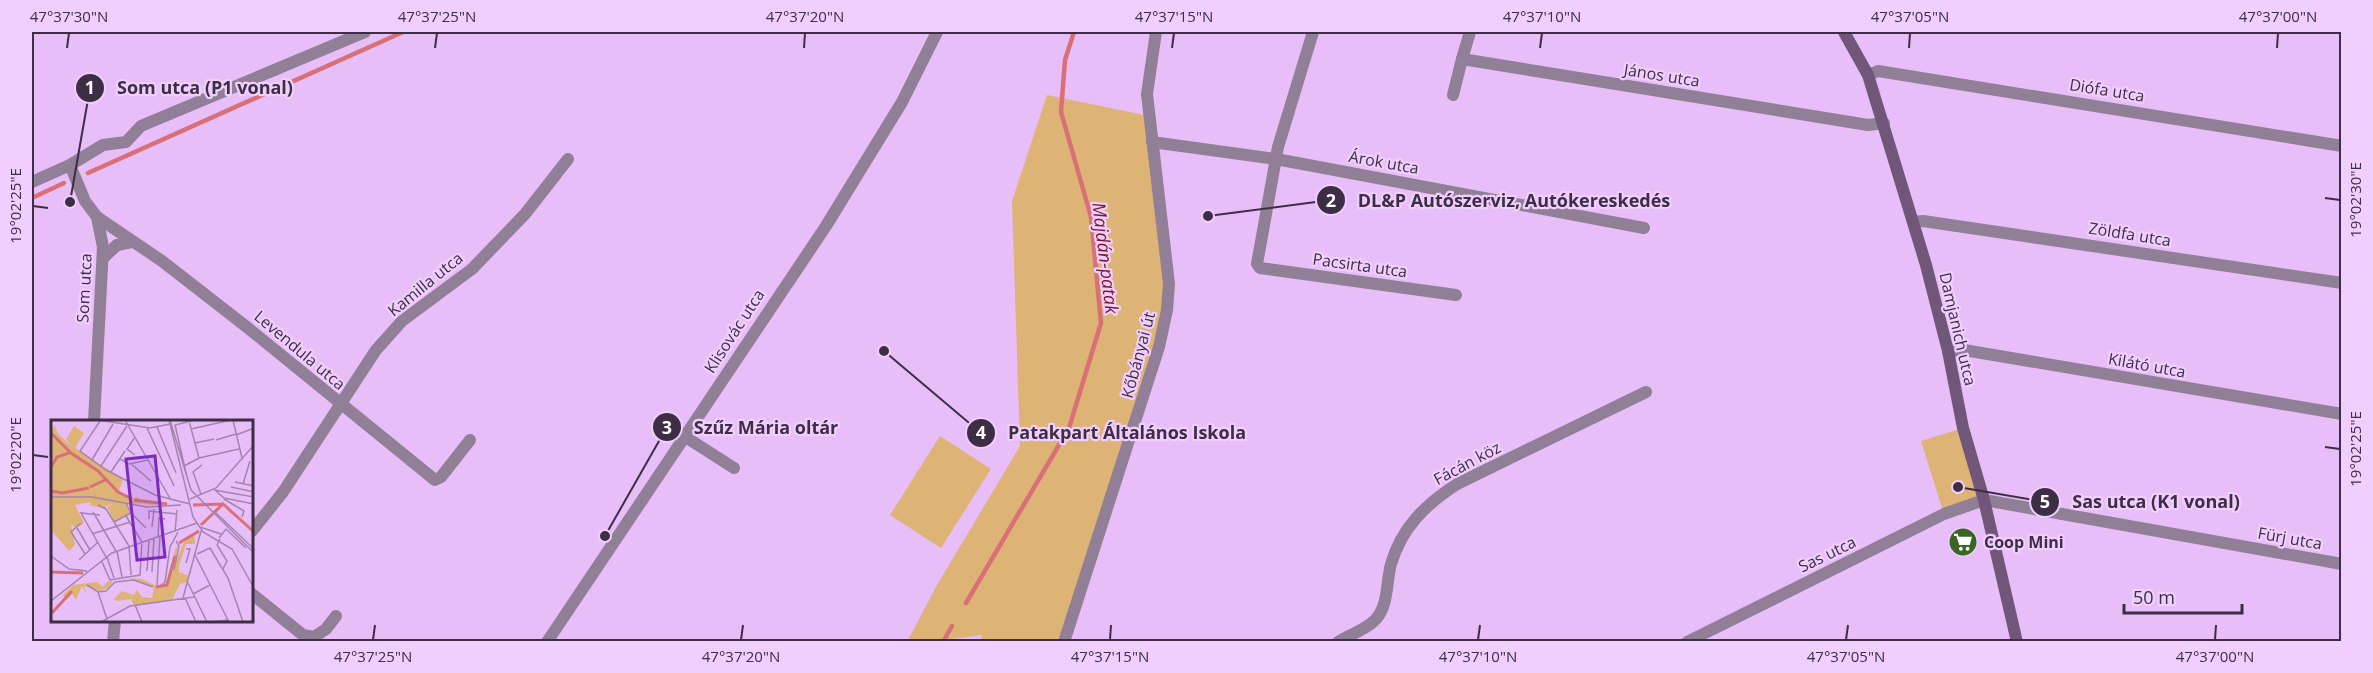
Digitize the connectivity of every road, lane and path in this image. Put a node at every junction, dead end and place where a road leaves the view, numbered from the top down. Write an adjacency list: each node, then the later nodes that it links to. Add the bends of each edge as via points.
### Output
1 (365, 32): 15 (street, via 141,126 126,142 103,145)
2 (937, 32): 29 (street, Klisovác utca, via 903,102 826,226)
3 (1156, 32): 11 (street, Kőbányai út, via 1147,94)
4 (1313, 32): 14 (street)
5 (1470, 32): 7 (street)
6 (1844, 32): 8 (main road, Damjanich utca)
7 (1462, 59): 9 (street); 10 (street, János utca, via 1868,125)
8 (1868, 75): 10 (main road, Damjanich utca); 12 (street, Diófa utca, via 1878,70)
9 (1453, 95)
10 (1884, 123): 18 (main road, Damjanich utca)
11 (1152, 142): 14 (street, Árok utca); 40 (street, Kőbányai út, via 1169,284 1166,318 1145,396)
12 (2342, 146)
13 (568, 159): 26 (street, Kamilla utca, via 525,213 472,269 402,321 376,350)
14 (1276, 159): 19 (street, Árok utca); 23 (street, Pacsirta utca, via 1257,264 1260,268)
15 (70, 165): 16 (street); 17 (street, Som utca, via 85,201)
16 (32, 182)
17 (97, 217): 20 (street, Levendula utca); 21 (street, Som utca)
18 (1913, 222): 22 (street, Zöldfa utca, via 1923,220 2030,235); 24 (main road, Damjanich utca)
19 (1644, 228)
20 (132, 242): 21 (street, via 117,245); 26 (street, Levendula utca, via 240,321)
21 (103, 258): 28 (street, Som utca)
22 (2342, 283)
23 (1456, 295)
24 (1948, 351): 27 (street, Kilátó utca, via 1964,350); 32 (main road, Damjanich utca, via 1963,428)
25 (1646, 392): 41 (street, Fácán köz, via 1457,484 1434,499 1403,534 1391,565 1381,611 1374,621)
26 (339, 404): 30 (street, Levendula utca, via 435,480); 33 (street, Kamilla utca, via 283,492)
27 (2342, 414)
28 (94, 420)
29 (684, 436): 31 (street); 39 (street, Klisovác utca)
30 (470, 440)
31 (734, 468)
32 (1984, 500): 34 (street, Fürj utca); 42 (street, Sas utca, via 1944,514); 43 (main road, Damjanich utca)
33 (254, 528)
34 (2342, 564)
35 (254, 596): 36 (street, via 303,635 314,636)
36 (336, 616)
37 (115, 622): 38 (street)
38 (113, 642)
39 (548, 642)
40 (1065, 642)
41 (1338, 642)
42 (1687, 642)
43 (2017, 642)

